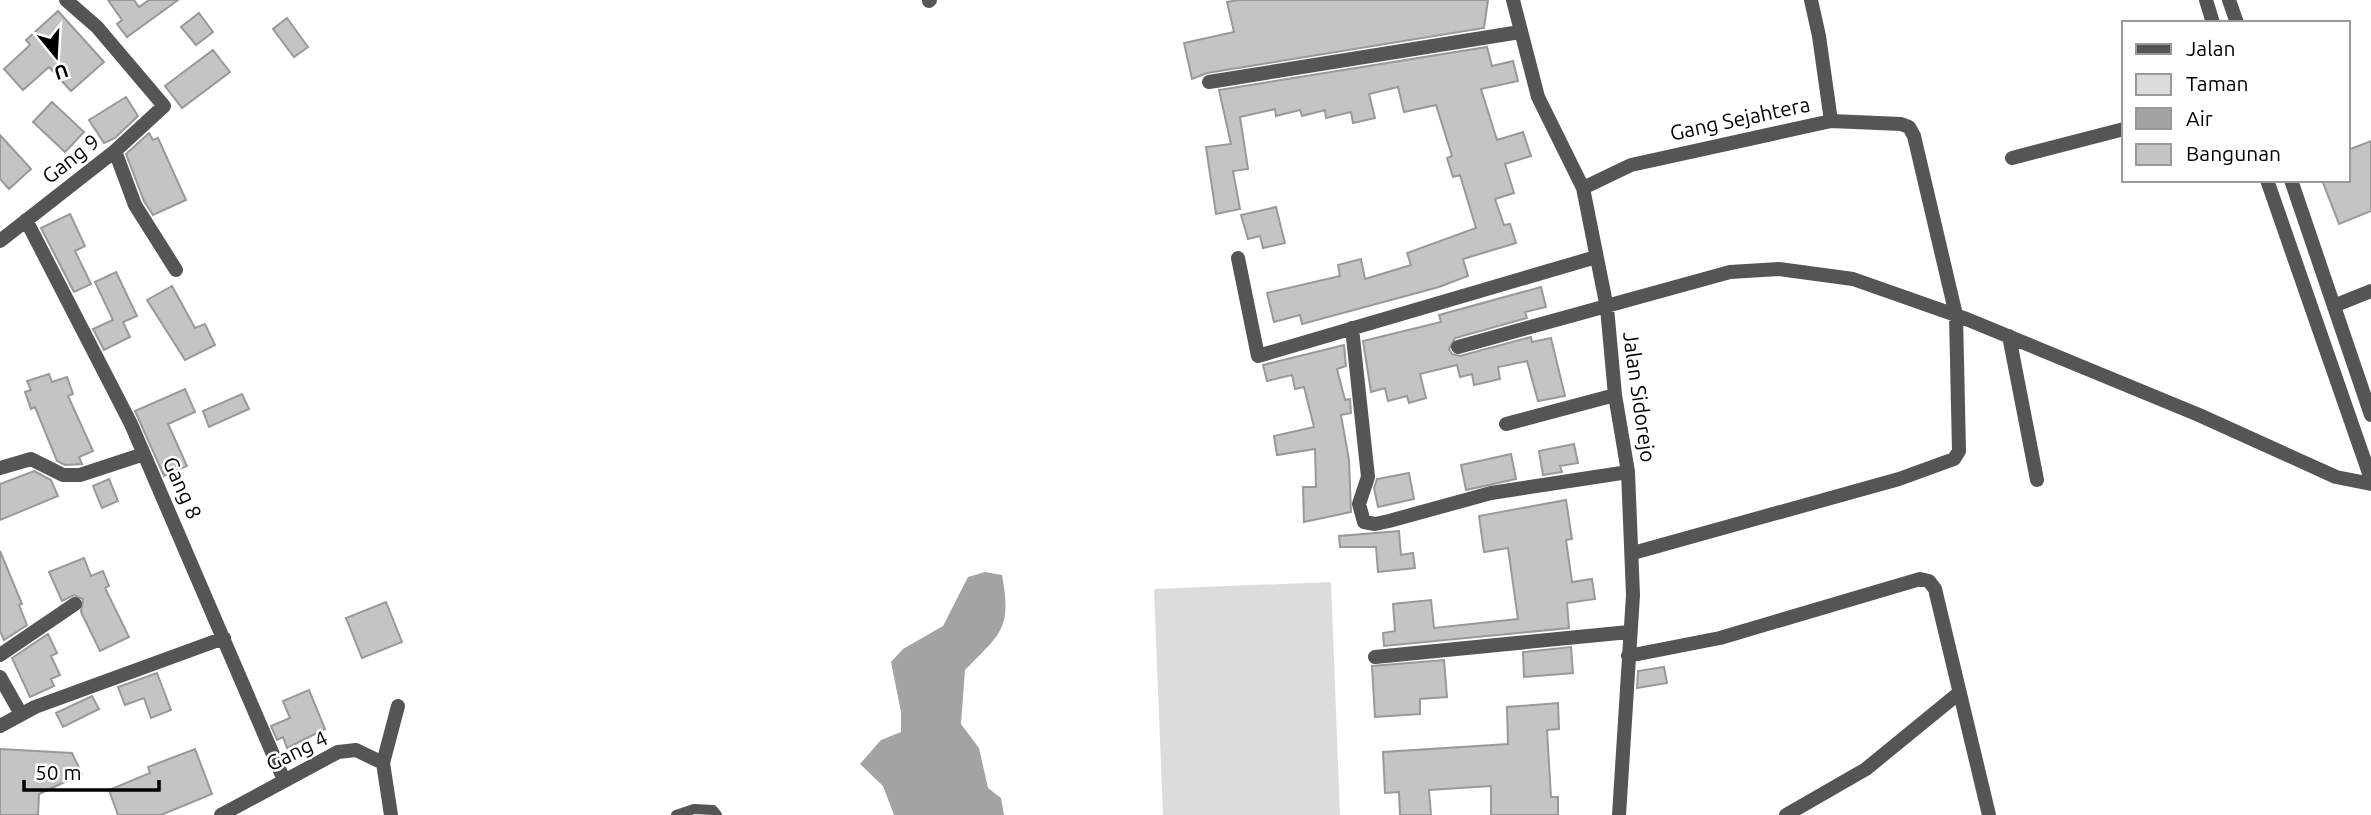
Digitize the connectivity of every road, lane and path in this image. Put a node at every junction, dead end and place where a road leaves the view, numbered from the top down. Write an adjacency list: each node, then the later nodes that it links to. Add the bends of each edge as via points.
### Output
1 (66, 0): 12 (street, Gang 9, via 97,27 164,106)
2 (1513, 0): 8 (street, Jalan Sidorejo)
3 (1811, 0): 10 (street, Gang Sejahtera)
4 (2206, 0): 6 (street)
5 (2229, 0): 7 (street)
6 (2212, 21)
7 (2236, 21)
8 (1520, 32): 9 (street); 16 (street, Jalan Sidorejo, via 1538,97)
9 (1209, 82)
10 (1831, 121): 16 (street, Gang Sejahtera, via 1631,165); 25 (street, via 1909,127)
11 (2122, 130): 13 (street)
12 (115, 151): 17 (street, Gang 9); 21 (street, via 135,205)
13 (2012, 158)
14 (2268, 182): 36 (street)
15 (2292, 182): 23 (street)
16 (1583, 188): 19 (street, Jalan Sidorejo)
17 (26, 220): 18 (street, Gang 9); 32 (street, Gang 8)
18 (0, 241)
19 (1596, 257): 24 (street, Jalan Sidorejo); 26 (street)
20 (1238, 258): 26 (street, via 1258,356)
21 (176, 271)
22 (2371, 291): 23 (street)
23 (2336, 305): 30 (street)
24 (1606, 308): 25 (street, via 1753,269 1853,279); 28 (street); 29 (street, Jalan Sidorejo)
25 (1956, 314): 27 (street); 37 (street, via 1959,451 1954,459 1899,479)
26 (1352, 328): 34 (street, via 1368,478 1359,504 1364,522 1389,522 1491,493)
27 (2009, 336): 35 (street); 36 (street, via 2336,477)
28 (1458, 346)
29 (1615, 395): 31 (street); 34 (street, Jalan Sidorejo)
30 (2371, 415)
31 (1506, 424)
32 (144, 454): 33 (street, via 80,475 64,475 31,459); 40 (street, Gang 8)
33 (0, 468)
34 (1628, 472): 37 (street, Jalan Sidorejo)
35 (2037, 480)
36 (2371, 482)
37 (1633, 554): 39 (street, Jalan Sidorejo)
38 (75, 604): 41 (street)
39 (1629, 632): 42 (street, Jalan Sidorejo); 43 (street)
40 (224, 638): 47 (street); 50 (street, Gang 8)
41 (0, 655)
42 (1628, 656): 45 (street, via 1720,638 1920,579 1929,581 1934,589); 55 (street, Jalan Sidorejo)
43 (1375, 657)
44 (0, 677): 47 (street)
45 (1959, 693): 56 (street, via 1866,769); 57 (street)
46 (398, 706): 49 (street)
47 (21, 714): 48 (street)
48 (0, 726)
49 (383, 763): 50 (street, Gang 4, via 356,750 338,752); 53 (street)
50 (284, 780): 52 (street, Gang 4)
51 (715, 813): 54 (lane, via 694,809)
52 (221, 815)
53 (391, 815)
54 (676, 815)
55 (1619, 815)
56 (1786, 815)
57 (1989, 815)

